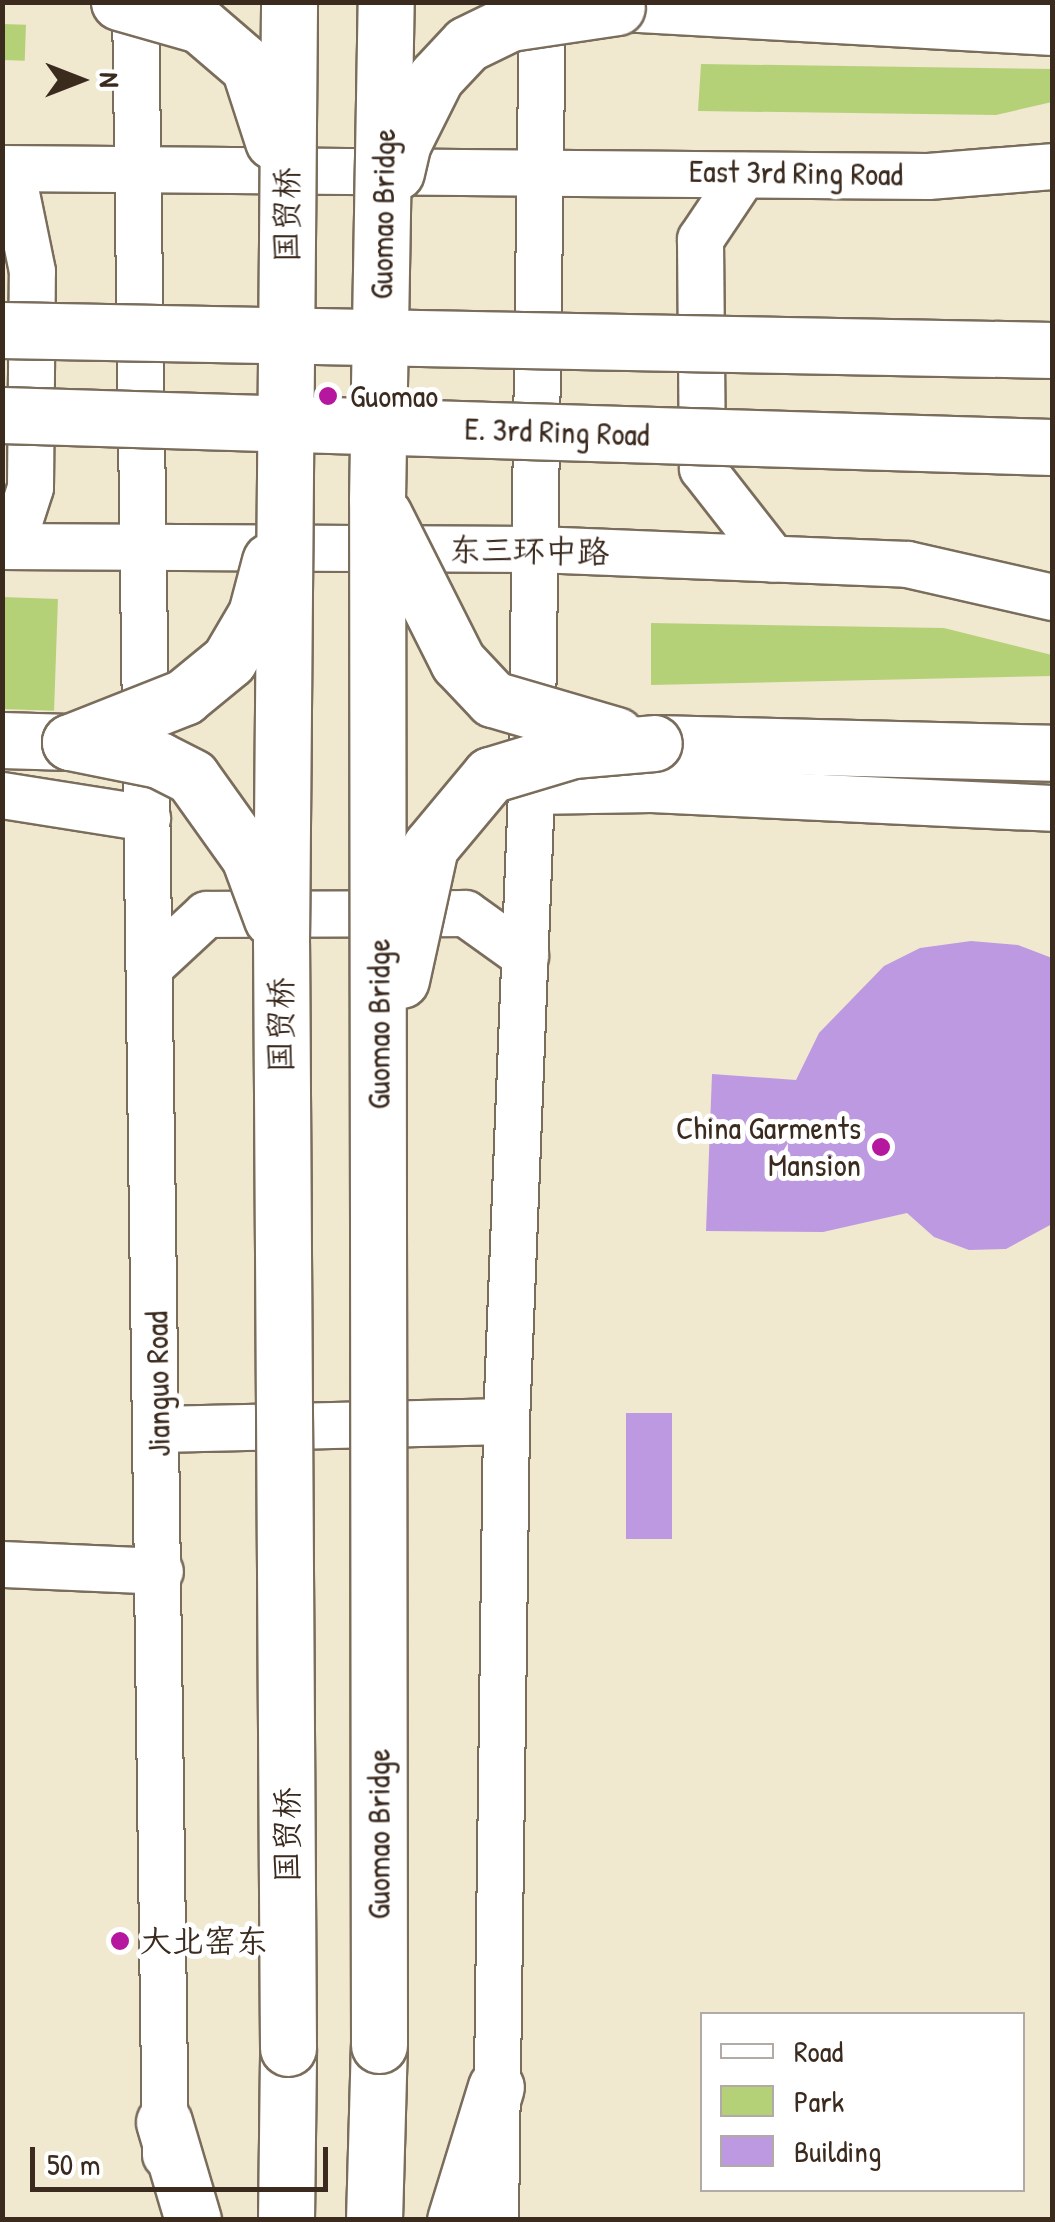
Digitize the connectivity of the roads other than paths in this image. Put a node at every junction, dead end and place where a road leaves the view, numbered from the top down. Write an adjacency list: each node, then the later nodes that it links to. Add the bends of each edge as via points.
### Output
1 (119, 2): 13 (highway, bridge, via 200,24 248,67 270,126)
2 (135, 2): 10 (street, Jianguo Road)
3 (289, 2): 13 (highway, 国贸桥, bridge)
4 (386, 2): 14 (highway, Guomao Bridge, bridge)
5 (542, 2): 11 (street)
6 (611, 5): 7 (highway); 14 (highway, bridge, via 510,22 466,44 436,77 402,145)
7 (1052, 26)
8 (1052, 166): 12 (street, East 3rd Ring Road, via 928,176)
9 (7, 168): 10 (street); 21 (street, via 32,271 30,486)
10 (138, 170): 11 (street); 22 (street, Jianguo Road)
11 (539, 170): 12 (street, East 3rd Ring Road); 23 (street)
12 (744, 175): 24 (street, via 700,239 702,468)
13 (288, 220): 19 (highway, 国贸桥, bridge)
14 (383, 233): 20 (highway, Guomao Bridge, bridge)
15 (2, 330): 16 (highway, bridge)
16 (1049, 350)
17 (2, 415): 18 (highway, E. 3rd Ring Road, bridge)
18 (1049, 447)
19 (285, 500): 27 (highway, bridge, via 256,614 229,660 184,697); 34 (highway, 国贸桥, bridge)
20 (377, 500): 28 (highway, bridge, via 458,662 493,699 566,725); 37 (highway, Guomao Bridge, bridge)
21 (7, 546): 22 (street, 东三环中路)
22 (142, 548): 23 (street, 东三环中路); 33 (street, Jianguo Road)
23 (536, 549): 24 (street, 东三环中路); 30 (street)
24 (773, 559): 25 (street, 东三环中路, via 906,564)
25 (1052, 597)
26 (2, 740): 27 (highway)
27 (70, 742): 34 (highway, bridge, via 159,760 192,777 248,856)
28 (654, 742): 29 (highway); 37 (highway, bridge, via 573,750 490,774 430,847)
29 (1052, 753)
30 (531, 791): 32 (street, via 651,789); 35 (street)
31 (2, 795): 33 (street)
32 (1052, 808)
33 (148, 818): 36 (street, Jianguo Road)
34 (281, 942): 46 (highway, 国贸桥, bridge)
35 (525, 956): 36 (street, via 464,913 206,914); 38 (street)
36 (150, 966): 39 (street, Jianguo Road)
37 (379, 1088): 47 (highway, Guomao Bridge, bridge)
38 (506, 1421): 39 (street); 42 (street)
39 (159, 1430): 41 (street, Jianguo Road)
40 (2, 1564): 41 (street)
41 (160, 1572): 43 (street, Jianguo Road)
42 (496, 2087): 48 (highway); 49 (street)
43 (164, 2122): 44 (street, Jianguo Road); 45 (highway)
44 (166, 2220)
45 (193, 2220)
46 (286, 2220)
47 (374, 2220)
48 (456, 2220)
49 (494, 2220)

